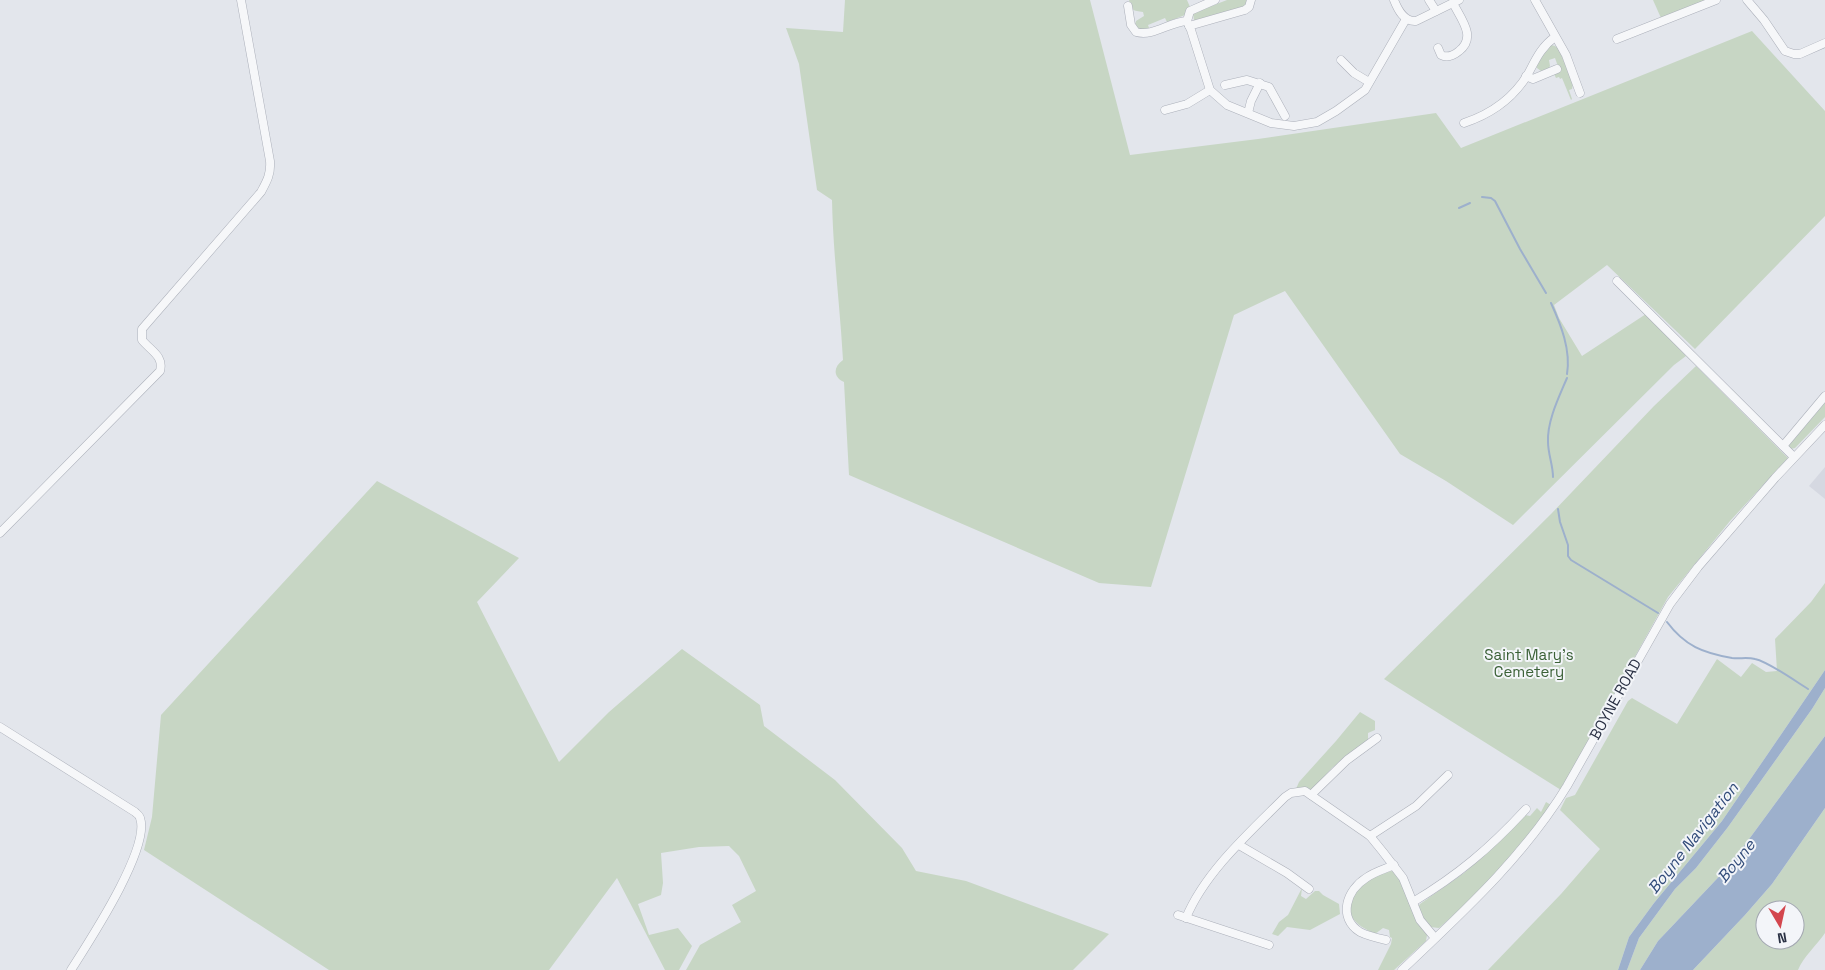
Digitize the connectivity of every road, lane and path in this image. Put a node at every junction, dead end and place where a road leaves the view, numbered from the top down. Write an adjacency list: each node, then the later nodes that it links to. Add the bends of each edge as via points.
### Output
1 (241, 0): 35 (street, via 270,161 268,179 261,192 142,329 142,340 159,356 160,371)
2 (1215, 0): 13 (street, via 1190,11)
3 (1251, 0): 13 (street, via 1245,10)
4 (1394, 0): 12 (street)
5 (1429, 0): 11 (street)
6 (1534, 0): 14 (street)
7 (1716, 0): 15 (street)
8 (1747, 0): 16 (street, via 1785,51 1800,54)
9 (1456, 2): 11 (street); 17 (street, via 1467,42 1457,53 1447,56 1440,55)
10 (1128, 6): 13 (street, via 1136,32 1142,34 1173,24)
11 (1436, 11): 12 (street, via 1416,21)
12 (1406, 19): 21 (street)
13 (1188, 24): 24 (street)
14 (1556, 37): 20 (street, via 1541,49); 25 (street)
15 (1617, 39)
16 (1825, 44)
17 (1438, 48)
18 (1341, 60): 21 (street)
19 (1556, 69): 20 (street, via 1533,79)
20 (1526, 76): 29 (street, via 1499,107)
21 (1369, 82): 27 (street, via 1365,90 1317,122 1294,126 1271,123)
22 (1260, 83): 23 (street, via 1247,80); 27 (street); 28 (street, via 1269,87)
23 (1225, 85)
24 (1210, 90): 26 (street, via 1187,104); 27 (street, via 1227,105)
25 (1580, 93)
26 (1165, 110)
27 (1248, 113)
28 (1285, 116)
29 (1464, 123)
30 (1617, 281): 33 (street)
31 (1825, 396): 33 (street)
32 (1825, 425): 34 (street, BOYNE ROAD)
33 (1784, 446): 34 (street)
34 (1794, 456): 46 (street, BOYNE ROAD, via 1670,604 1550,814 1504,870)
35 (0, 534)
36 (0, 727): 49 (street, via 140,817 137,847 120,888)
37 (1377, 738): 39 (street, via 1347,760)
38 (1448, 775): 41 (street, via 1416,806)
39 (1311, 795): 41 (street); 42 (street, via 1304,791 1291,793)
40 (1526, 809): 45 (street, via 1476,859)
41 (1370, 836): 43 (street)
42 (1239, 844): 44 (street); 48 (street, via 1182,917)
43 (1394, 865): 45 (street); 47 (street, via 1367,877 1354,889 1346,904 1348,918 1358,931)
44 (1309, 889)
45 (1413, 902): 46 (street, via 1420,920)
46 (1435, 938): 50 (street, BOYNE ROAD)
47 (1386, 940)
48 (1269, 945)
49 (71, 970)
50 (1402, 970)

